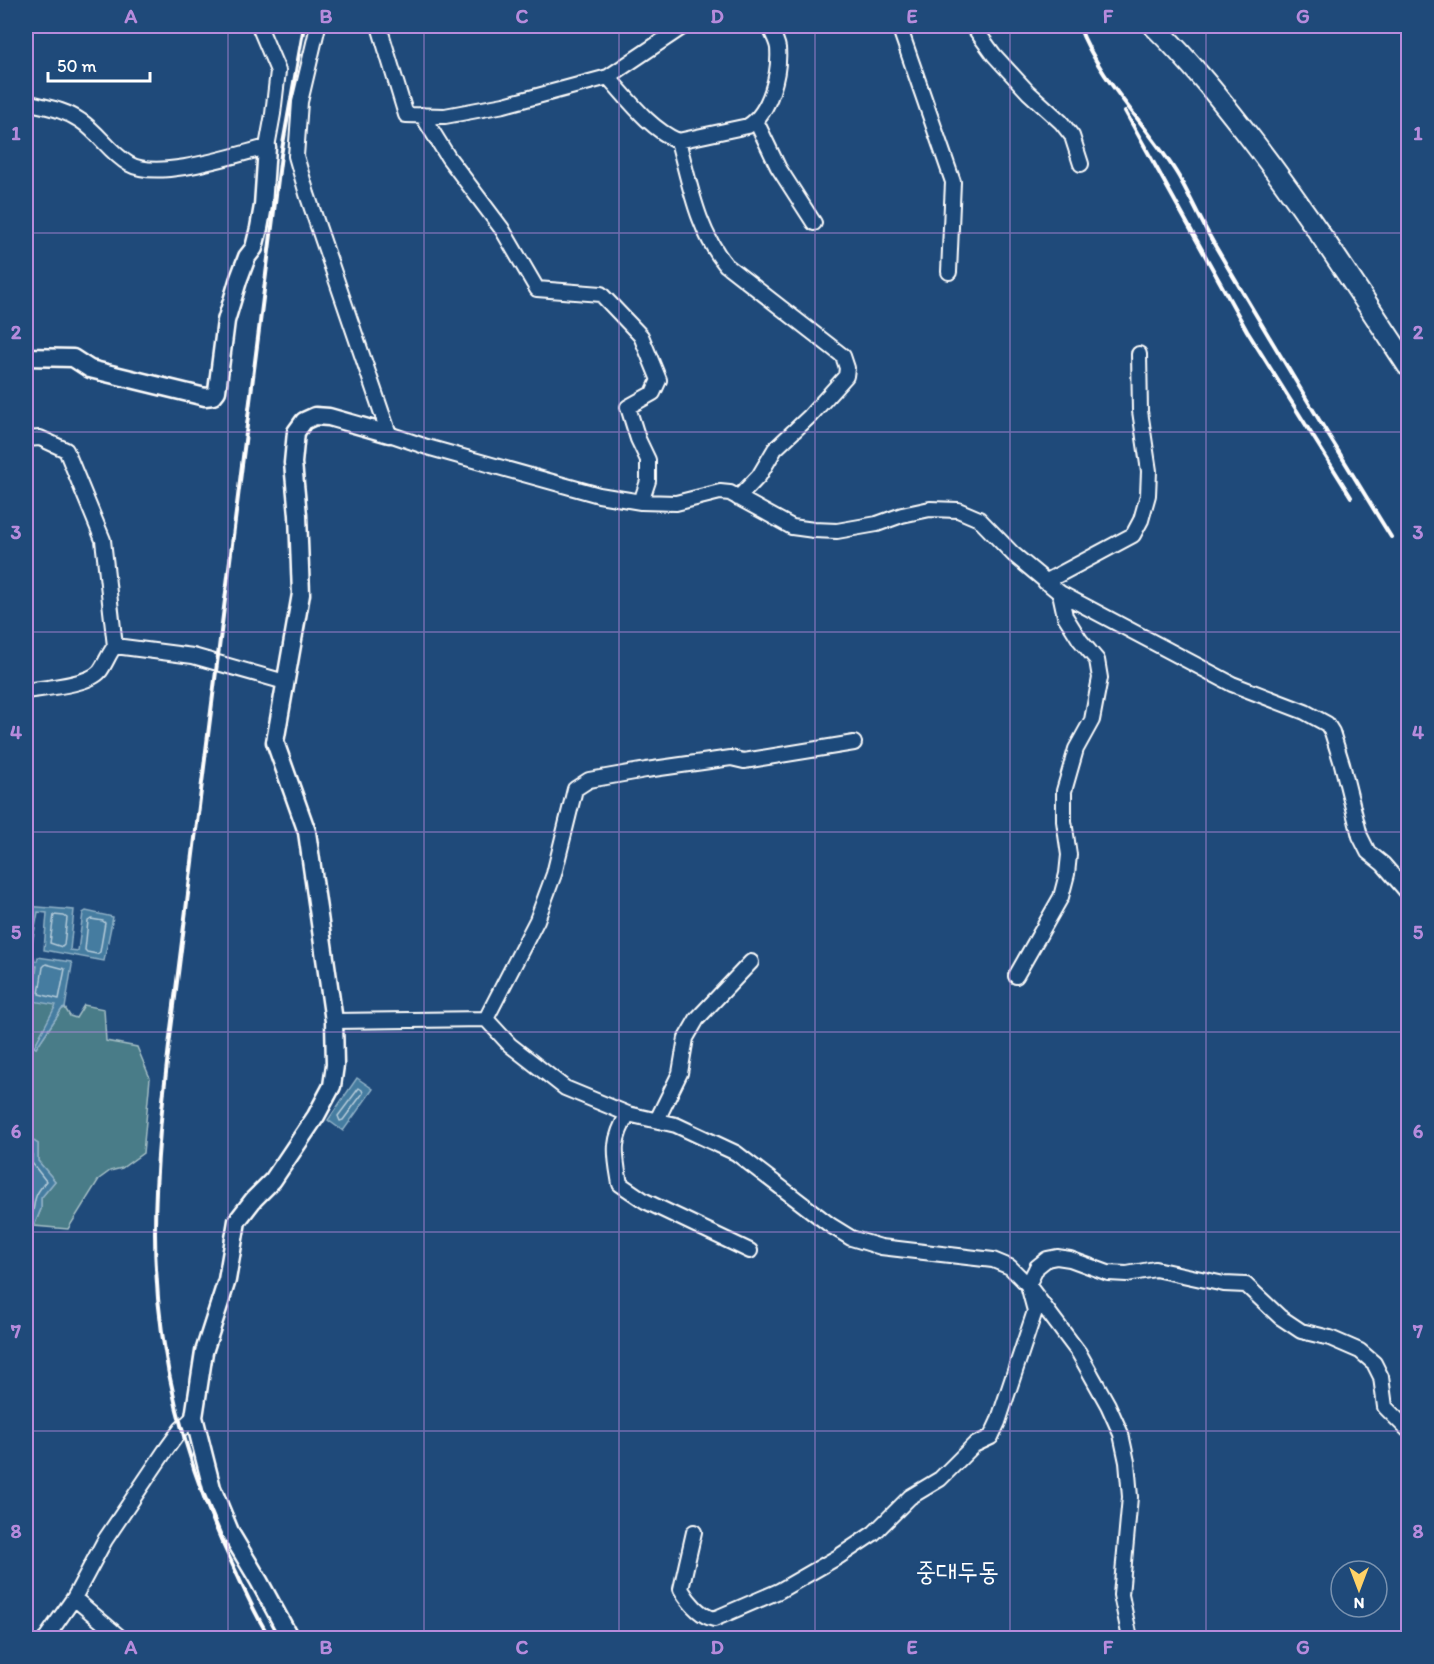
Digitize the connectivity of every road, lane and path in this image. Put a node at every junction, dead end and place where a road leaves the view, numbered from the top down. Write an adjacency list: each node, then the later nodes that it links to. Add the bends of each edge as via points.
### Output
1 (259, 26): 14 (street, via 278,70)
2 (318, 26): 21 (street, via 300,102 296,156)
3 (379, 26): 11 (street, via 406,115)
4 (684, 26): 9 (street)
5 (769, 26): 12 (street, via 778,47 775,84)
6 (899, 26): 17 (street, via 953,182)
7 (973, 26): 15 (street, via 1014,78 1061,122 1072,136)
8 (1154, 26): 20 (main road, via 1222,102 1285,184)
9 (608, 77): 11 (street, via 504,105 445,116); 13 (street, via 644,117)
10 (26, 102): 14 (street, via 56,108 82,121 129,165 140,169 168,171)
11 (422, 115): 24 (street, via 502,229 537,289 601,294 641,336 659,380 653,393 628,407 648,460 648,481)
12 (756, 121): 13 (street); 16 (street, via 778,167)
13 (678, 141): 23 (street, via 702,225 714,249 726,265 843,356 847,368 846,376 775,449 759,476)
14 (267, 147): 19 (street, via 259,228 226,321 213,396 205,398 90,369 73,358)
15 (1082, 164)
16 (814, 223)
17 (949, 272)
18 (1139, 354): 25 (street, via 1140,411 1149,471 1142,520 1133,535)
19 (26, 357)
20 (1408, 366)
21 (389, 434): 24 (street, via 599,495); 28 (street, via 315,416 304,421 296,432 293,463 301,594)
22 (26, 439): 27 (street, via 40,438 66,450 103,540)
23 (738, 498): 24 (street, via 720,492 676,503); 25 (street, via 792,527 814,530 837,531 877,524 930,509 958,510 979,519)
24 (641, 502)
25 (1045, 582): 26 (street)
26 (1060, 593): 31 (street, via 1232,684 1327,724 1342,764 1360,836 1368,852); 33 (street, via 1065,616 1097,660 1100,678 1092,720 1076,749 1064,791 1069,855 1061,897)
27 (115, 646): 28 (street, via 193,656); 29 (street, via 100,672 87,680)
28 (285, 682): 35 (street, via 274,742 307,832)
29 (26, 691)
30 (854, 743): 34 (street, via 744,761 731,758 646,770 589,780 575,789 554,874 537,920)
31 (1408, 893)
32 (751, 962): 37 (street, via 697,1019 686,1038 680,1073)
33 (1016, 976)
34 (486, 1019): 35 (street); 36 (street, via 510,1045 565,1088)
35 (334, 1022): 40 (street, via 332,1086 273,1180 237,1221 227,1280 204,1352)
36 (628, 1114): 37 (street); 38 (street, via 614,1150 620,1184 645,1201)
37 (657, 1120): 39 (street, via 736,1153 851,1238 881,1247 993,1260 1010,1267)
38 (750, 1251)
39 (1028, 1285): 41 (street, via 1037,1267 1058,1257 1108,1273 1155,1269 1245,1285 1301,1331 1360,1351 1374,1363 1381,1377 1385,1407); 42 (street, via 1035,1311 991,1437 974,1445 940,1479 910,1497 874,1533 778,1591 714,1619 705,1617 681,1589); 47 (street, via 1079,1353 1121,1434 1130,1497 1121,1595)
40 (194, 1417): 43 (street, via 170,1444 105,1540); 46 (street, via 212,1488 231,1534)
41 (1408, 1430)
42 (694, 1532)
43 (74, 1598): 44 (street); 45 (street)
44 (46, 1638)
45 (121, 1638)
46 (290, 1638)
47 (1130, 1638)

